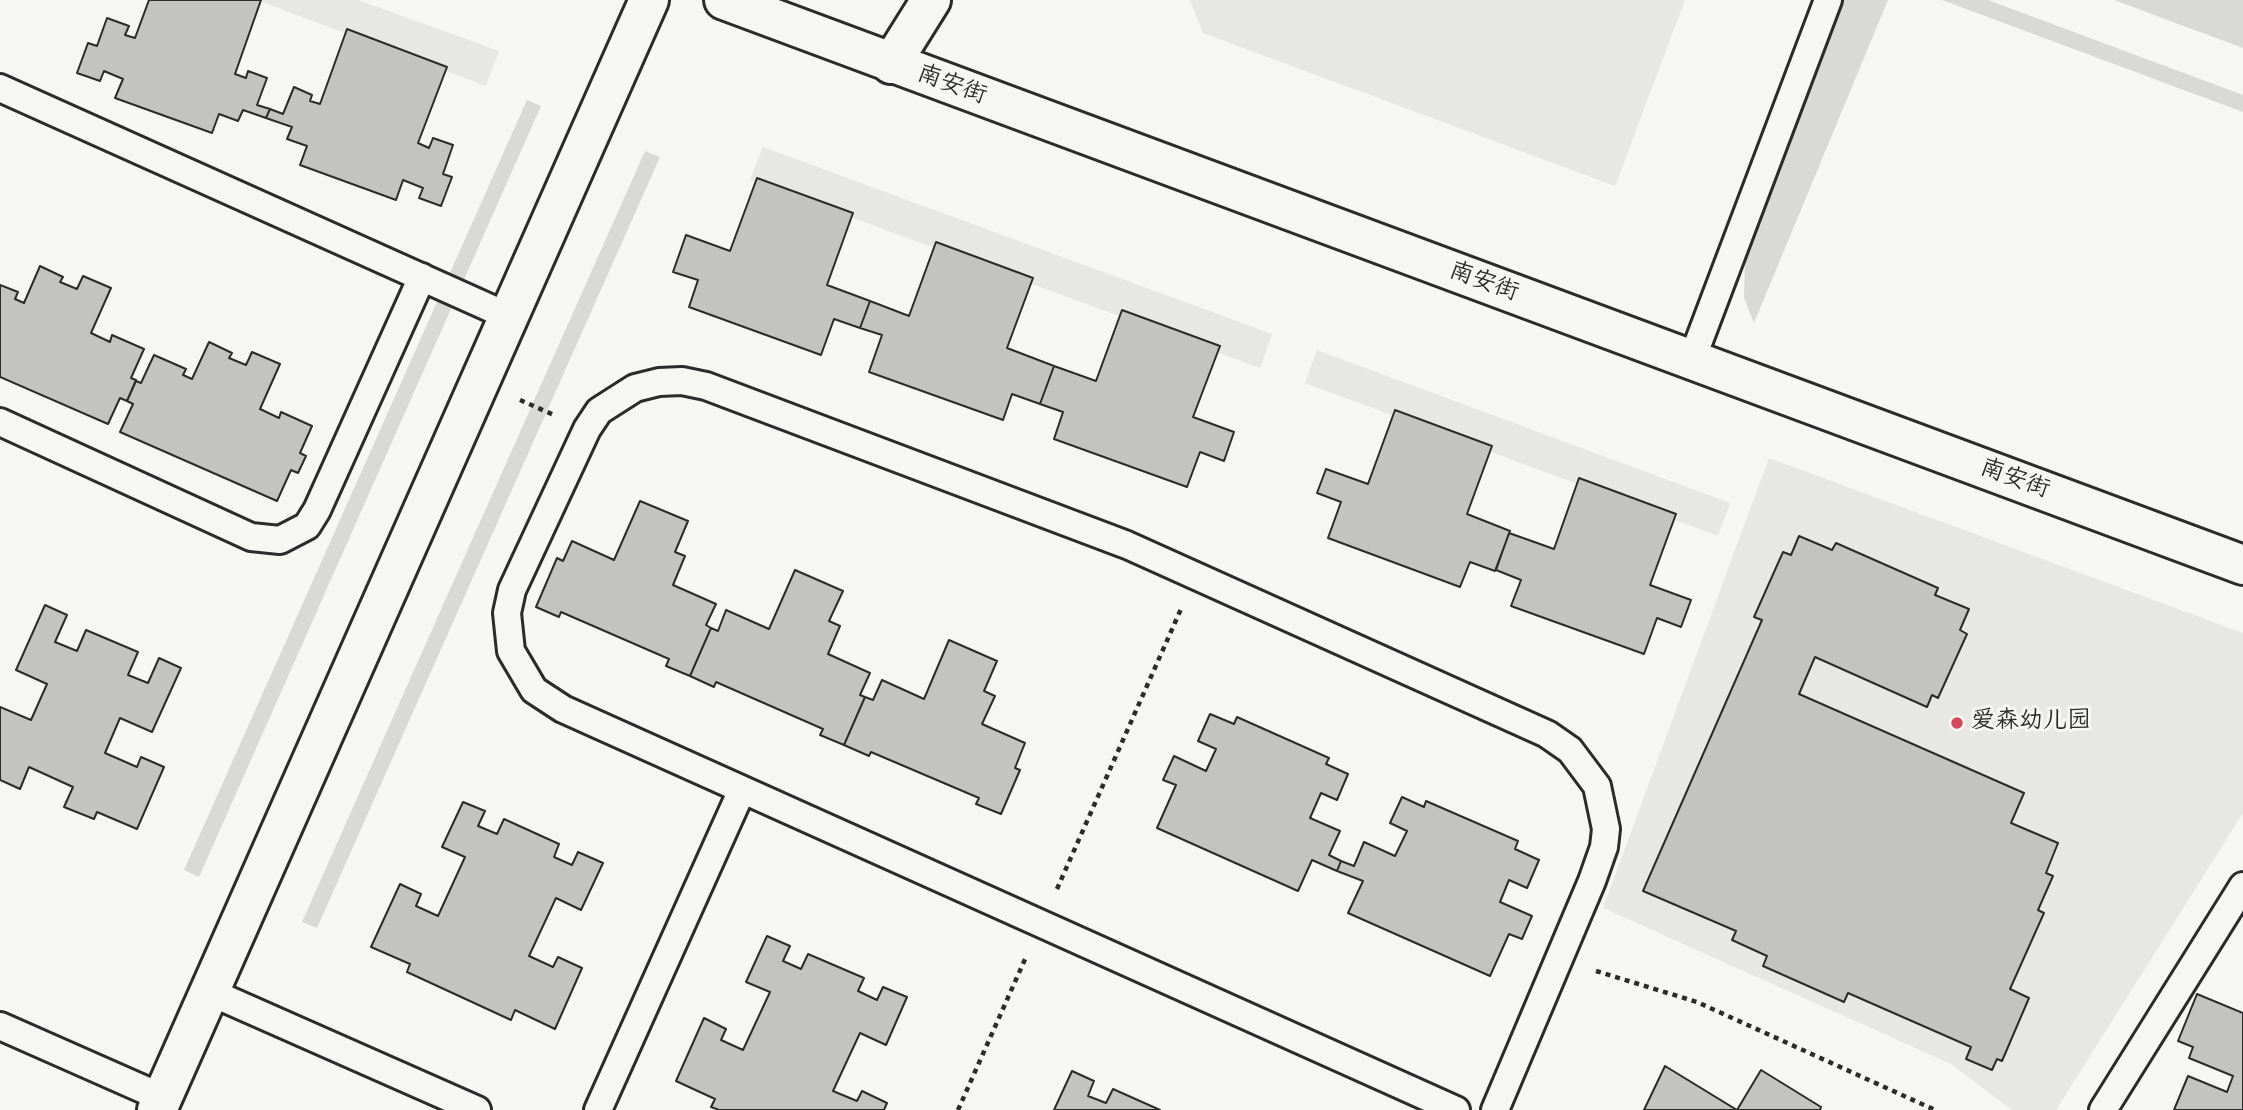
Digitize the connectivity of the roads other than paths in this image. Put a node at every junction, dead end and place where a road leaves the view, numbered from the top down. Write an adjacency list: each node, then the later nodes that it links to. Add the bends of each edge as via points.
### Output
1 (649, 0): 8 (street)
2 (724, 0): 5 (street, 南安街)
3 (931, 0): 5 (street)
4 (1828, 0): 9 (lane)
5 (891, 64): 9 (street, 南安街)
6 (0, 88): 7 (lane)
7 (422, 277): 8 (lane); 10 (lane, via 317,510 307,526 280,540 251,537)
8 (510, 317): 14 (street)
9 (1691, 362): 11 (street, 南安街)
10 (0, 422)
11 (2243, 565)
12 (742, 790): 18 (lane); 19 (lane); 20 (lane, via 563,709 534,690 511,652 507,613 512,590 587,429 599,411 635,388 659,382 706,386 1127,545 1547,734 1570,750 1597,786 1606,829 1598,865)
13 (2243, 886): 21 (lane)
14 (210, 992): 16 (street); 17 (lane)
15 (0, 1026): 16 (lane)
16 (160, 1104)
17 (477, 1110)
18 (598, 1110)
19 (1456, 1110)
20 (1495, 1110)
21 (2103, 1110)

